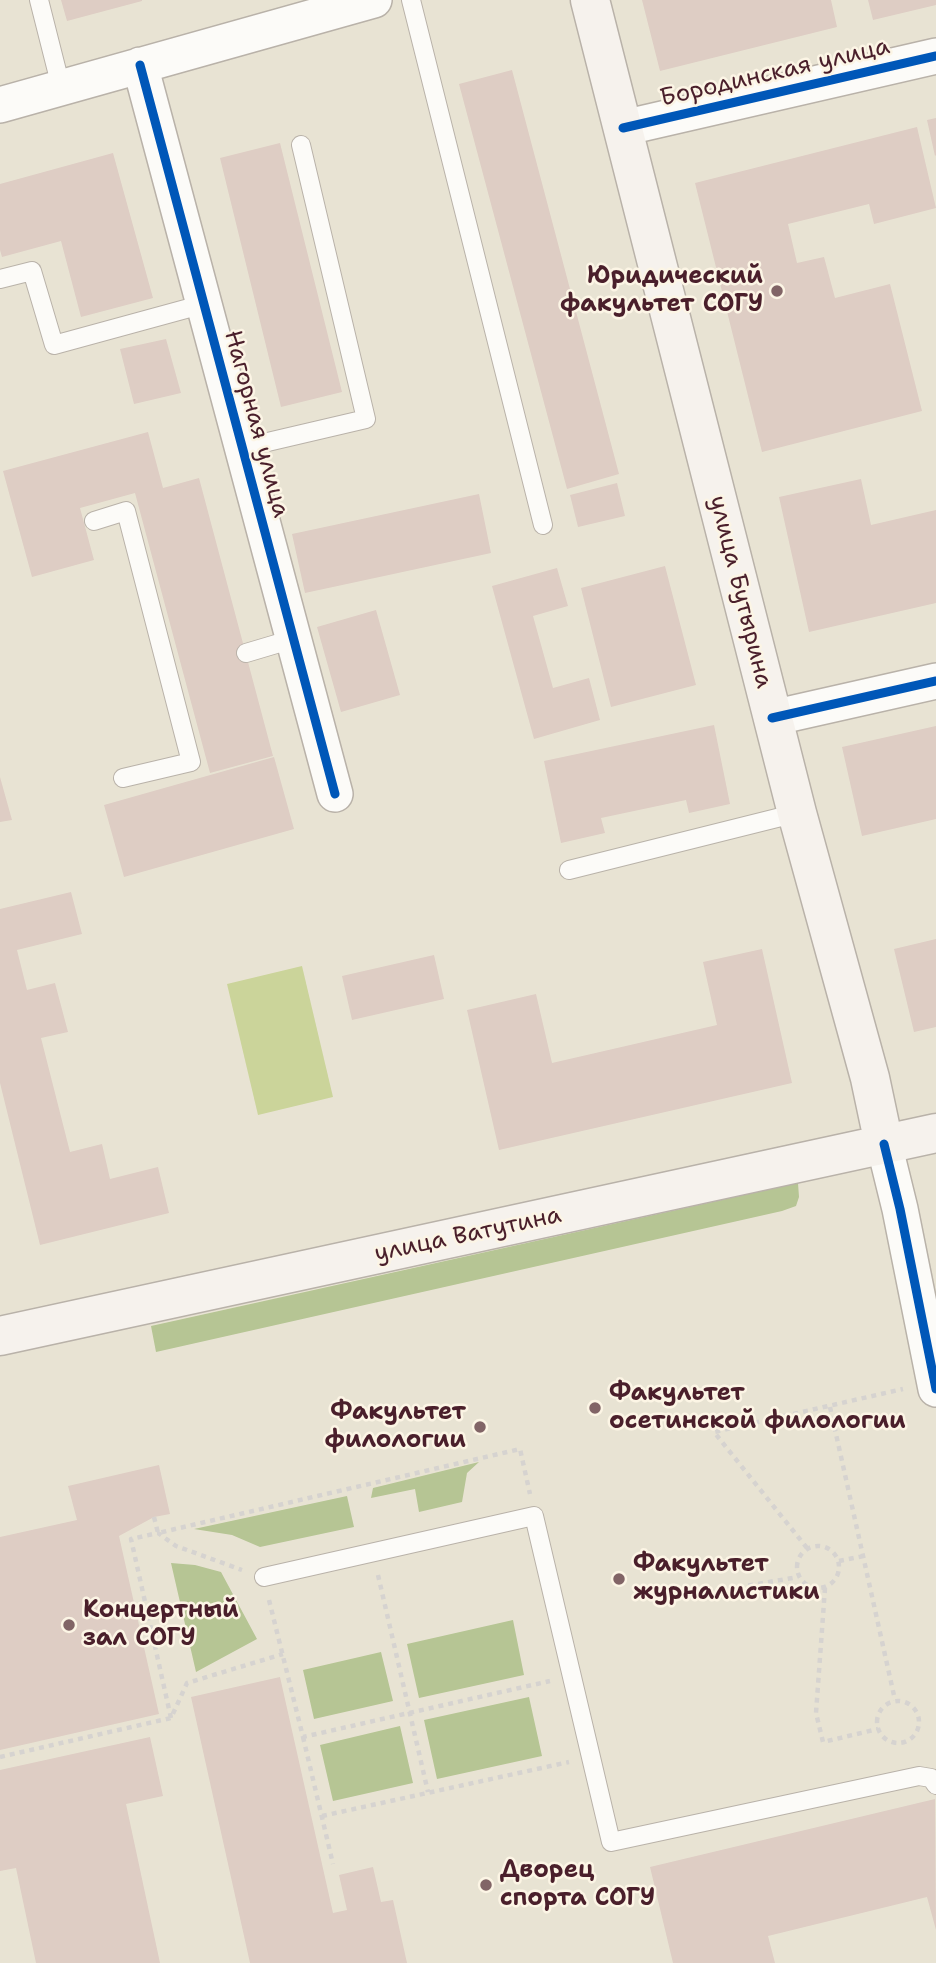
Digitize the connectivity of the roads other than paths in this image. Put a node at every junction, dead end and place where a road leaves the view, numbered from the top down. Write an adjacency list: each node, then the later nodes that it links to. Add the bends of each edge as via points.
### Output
1 (39, 0): 7 (lane)
2 (374, 0): 6 (street)
3 (411, 0): 15 (lane)
4 (590, 0): 9 (main road, улица Бутырина)
5 (936, 56): 9 (street, Бородинская улица)
6 (140, 65): 7 (street); 12 (street, Нагорная улица)
7 (61, 87): 8 (street)
8 (0, 104)
9 (623, 128): 19 (main road, улица Бутырина)
10 (301, 145): 13 (lane, via 366,419)
11 (0, 279): 12 (lane, via 32,271 54,345)
12 (204, 304): 13 (street, Нагорная улица)
13 (242, 448): 16 (street, Нагорная улица)
14 (94, 521): 20 (lane, via 126,511 175,672 191,762)
15 (543, 525)
16 (293, 639): 17 (lane); 21 (street, Нагорная улица)
17 (246, 653)
18 (936, 681): 19 (street)
19 (772, 718): 22 (main road, улица Бутырина)
20 (123, 778)
21 (335, 794)
22 (797, 813): 23 (lane); 25 (main road, улица Бутырина)
23 (569, 870)
24 (936, 1133): 25 (main road, улица Ватутина)
25 (884, 1144): 26 (main road, улица Ватутина); 27 (street, улица Бутырина)
26 (0, 1336)
27 (935, 1385)
28 (264, 1577): 29 (lane, via 534,1516 611,1842 919,1776)
29 (936, 1785)

